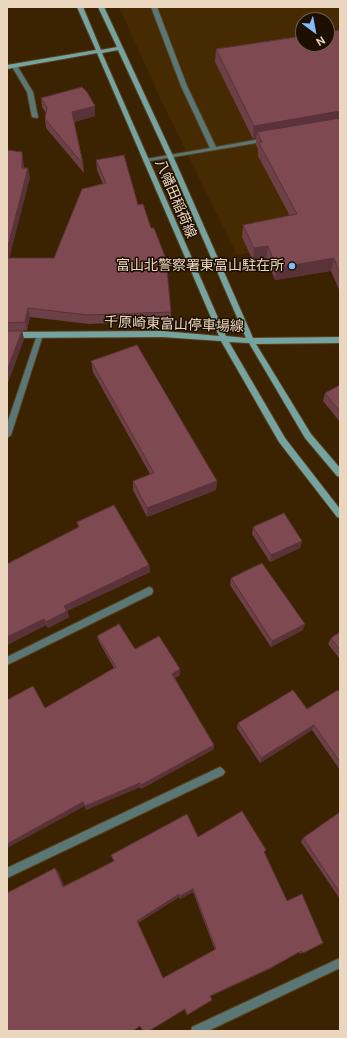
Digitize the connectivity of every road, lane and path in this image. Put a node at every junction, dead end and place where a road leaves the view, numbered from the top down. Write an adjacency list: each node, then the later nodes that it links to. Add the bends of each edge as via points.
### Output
1 (80, 7): 5 (main road, 八幡田稲荷線)
2 (101, 7): 4 (main road, 八幡田稲荷線)
3 (154, 7): 10 (street, via 184,86)
4 (120, 48): 5 (main road); 11 (main road, 八幡田稲荷線)
5 (98, 52): 6 (main road); 12 (main road, 八幡田稲荷線)
6 (14, 65): 7 (main road); 8 (street, via 30,92)
7 (7, 67)
8 (35, 117)
9 (269, 139): 10 (street)
10 (214, 149): 11 (street)
11 (170, 156): 12 (street); 17 (main road, 八幡田稲荷線)
12 (146, 161): 15 (main road, 八幡田稲荷線)
13 (7, 335): 14 (main road, 千原崎東富山停車場線)
14 (40, 335): 15 (main road, 千原崎東富山停車場線, via 162,334); 18 (street)
15 (223, 338): 17 (main road, 千原崎東富山停車場線); 20 (main road, 八幡田稲荷線, via 282,440)
16 (340, 340): 17 (main road, 千原崎東富山停車場線)
17 (251, 341): 19 (main road, 八幡田稲荷線, via 308,436)
18 (7, 435)
19 (340, 474)
20 (340, 515)
21 (149, 592): 22 (street)
22 (7, 661)
23 (220, 772): 24 (street)
24 (7, 873)
25 (340, 963): 26 (street)
26 (198, 1030)

